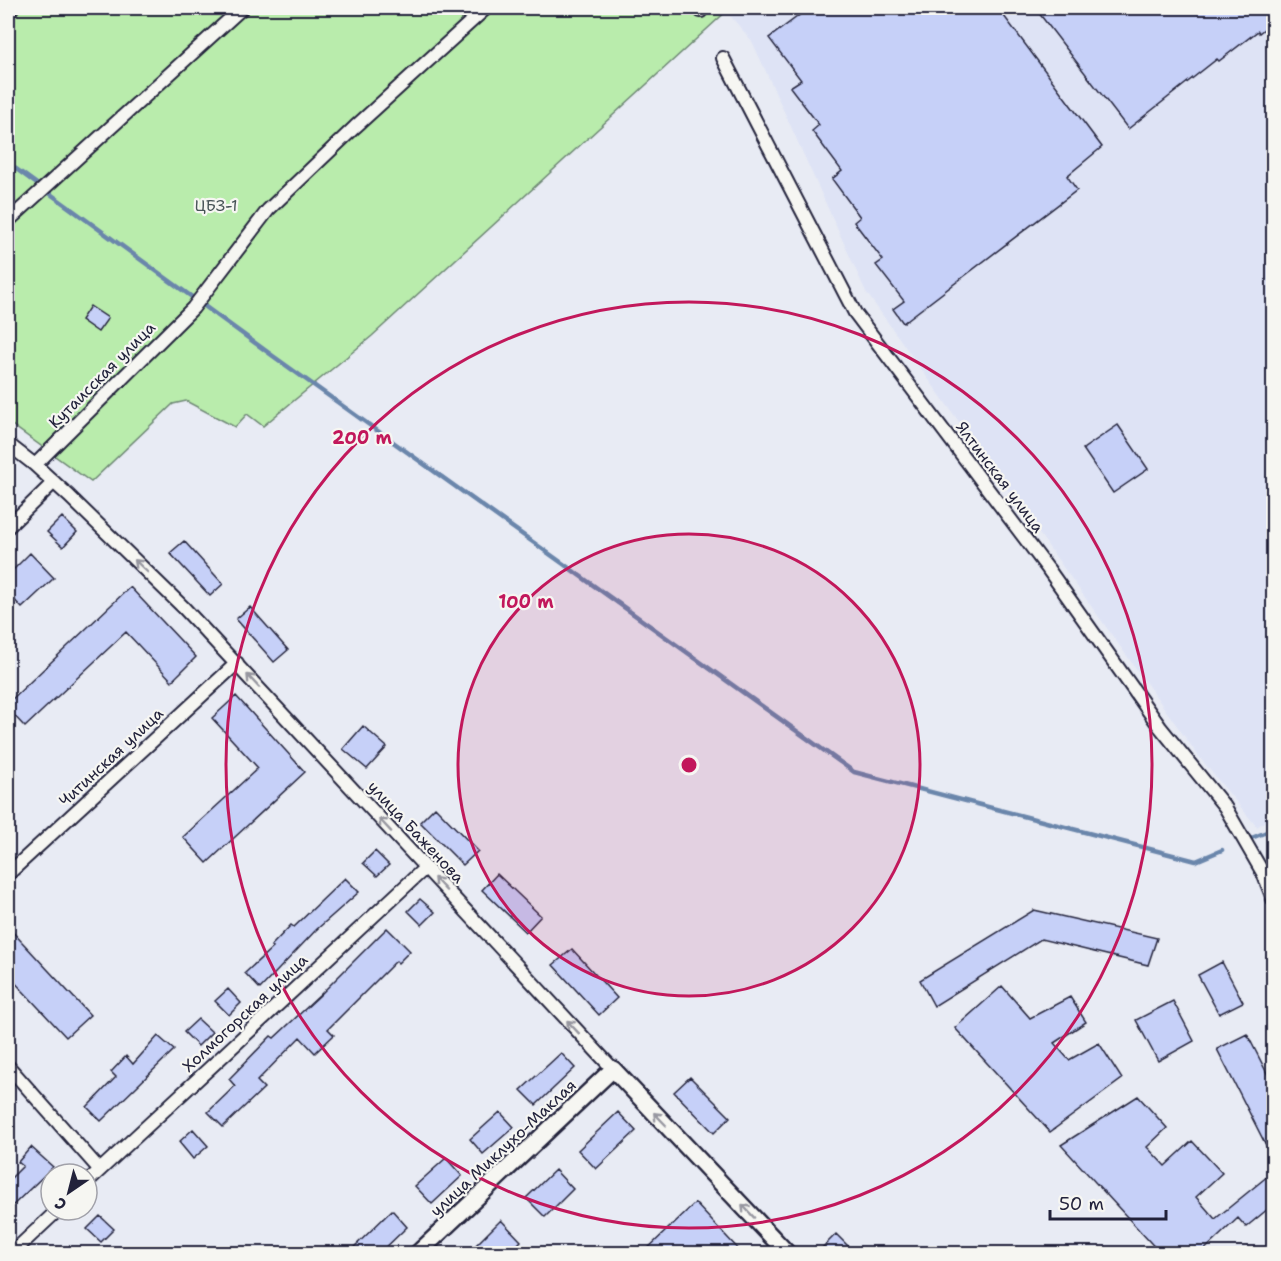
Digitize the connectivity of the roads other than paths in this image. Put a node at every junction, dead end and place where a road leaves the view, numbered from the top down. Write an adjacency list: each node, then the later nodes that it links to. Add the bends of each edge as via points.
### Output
1 (12, 8): 4 (street)
2 (242, 8): 6 (street)
3 (486, 8): 8 (street, Кутаисская улица, via 268,210 193,308)
4 (8, 11)
5 (723, 58): 14 (street, Ялтинская улица, via 855,313 1041,560 1160,727 1226,807)
6 (8, 221)
7 (8, 444): 8 (street, улица Баженова)
8 (35, 465): 9 (street, улица Баженова)
9 (54, 482): 10 (street); 11 (street, улица Баженова, one-way to 9)
10 (8, 527)
11 (237, 663): 12 (street, улица Баженова, one-way to 11); 13 (street, Читинская улица)
12 (425, 868): 16 (street, улица Баженова, one-way to 12); 17 (street, Холмогорская улица)
13 (8, 874)
14 (1274, 901)
15 (8, 1066): 17 (street)
16 (613, 1069): 20 (street, улица Миклухо-Маклая); 21 (street, улица Баженова, one-way to 16)
17 (100, 1170)
18 (45, 1222): 19 (street)
19 (12, 1254)
20 (417, 1254)
21 (788, 1254)

